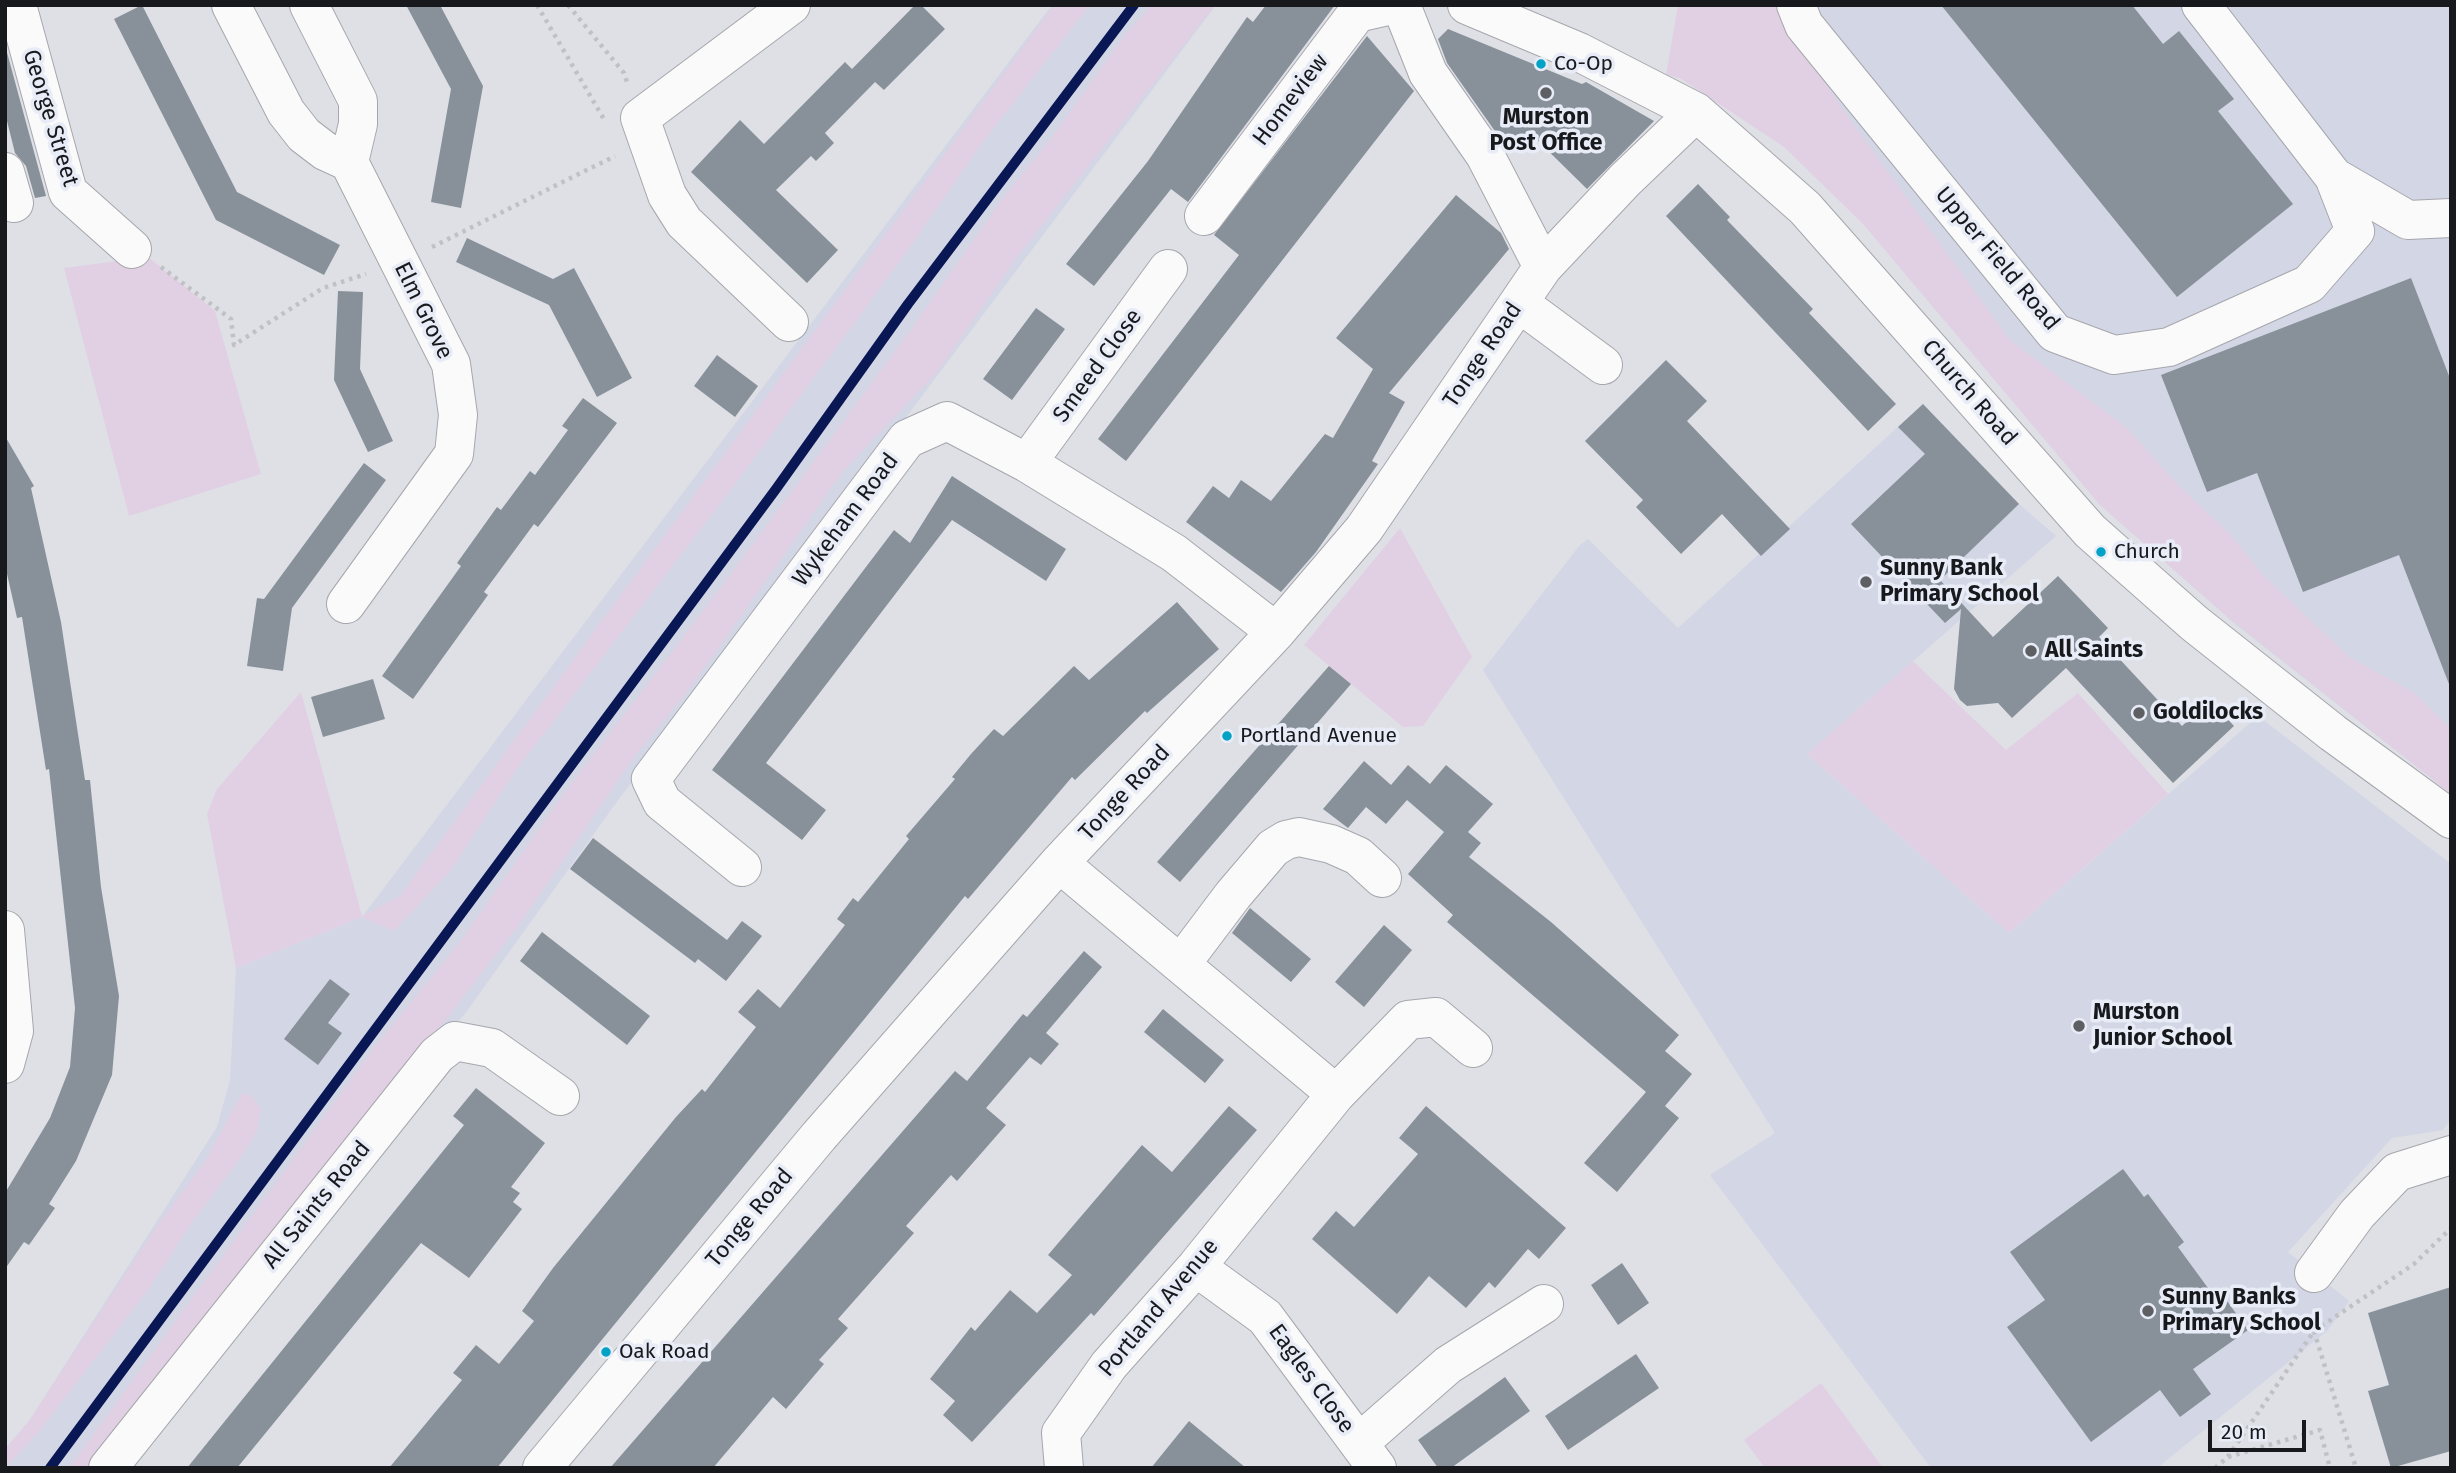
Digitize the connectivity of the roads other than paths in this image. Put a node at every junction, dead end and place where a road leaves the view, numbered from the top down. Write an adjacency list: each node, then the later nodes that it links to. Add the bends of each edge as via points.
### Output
1 (17, 5): 15 (street, George Street, via 68,192)
2 (231, 5): 11 (street, via 286,112 304,135)
3 (309, 5): 11 (street, via 358,100)
4 (791, 5): 19 (street, via 625,123 684,222)
5 (1392, 5): 13 (street, Homeview, via 1357,13)
6 (1401, 5): 16 (street, via 1428,73 1485,155)
7 (1467, 5): 10 (street, Church Road, via 1579,52)
8 (1796, 5): 12 (street, Upper Field Road, via 1804,24 2055,333 2114,355 2169,347 2309,284 2355,231)
9 (2200, 5): 12 (street, Upper Field Road)
10 (1696, 112): 16 (street, Tonge Road); 24 (street, Church Road, via 1805,208 2090,531 2194,623)
11 (349, 162): 22 (street, Elm Grove, via 451,364 457,415 454,454)
12 (2334, 177): 14 (street, Upper Field Road, via 2408,220)
13 (1204, 216)
14 (2451, 218)
15 (132, 249)
16 (1543, 268): 18 (street, Tonge Road)
17 (1168, 269): 21 (street, Smeed Close)
18 (1519, 303): 20 (street); 23 (street, Tonge Road, via 1364,529)
19 (789, 322)
20 (1603, 365)
21 (1027, 463): 23 (street, Wykeham Road, via 1174,553); 26 (street, Wykeham Road, via 947,421 907,439 657,770 651,779 662,803)
22 (346, 604)
23 (1276, 632): 25 (street, Tonge Road)
24 (2451, 819)
25 (1059, 863): 29 (street); 40 (street, Tonge Road, via 818,1136)
26 (742, 867)
27 (1382, 878): 29 (street, via 1359,856 1331,844 1299,837 1286,841 1273,848)
28 (5, 930): 31 (street, via 14,1031)
29 (1181, 964): 32 (street)
30 (1472, 1048): 32 (street, Portland Avenue, via 1436,1017 1408,1020)
31 (5, 1064)
32 (1336, 1094): 35 (street, Portland Avenue)
33 (560, 1096): 39 (street, All Saints Road, via 492,1048 455,1041 437,1055)
34 (2451, 1155): 36 (street, via 2397,1171 2357,1214)
35 (1196, 1267): 38 (street, Eagles Close, via 1265,1317); 41 (street, Portland Avenue, via 1109,1365 1061,1433)
36 (2314, 1273)
37 (1544, 1304): 38 (street, Eagles Close, via 1448,1365)
38 (1368, 1456)
39 (108, 1468)
40 (542, 1468)
41 (1064, 1468)

